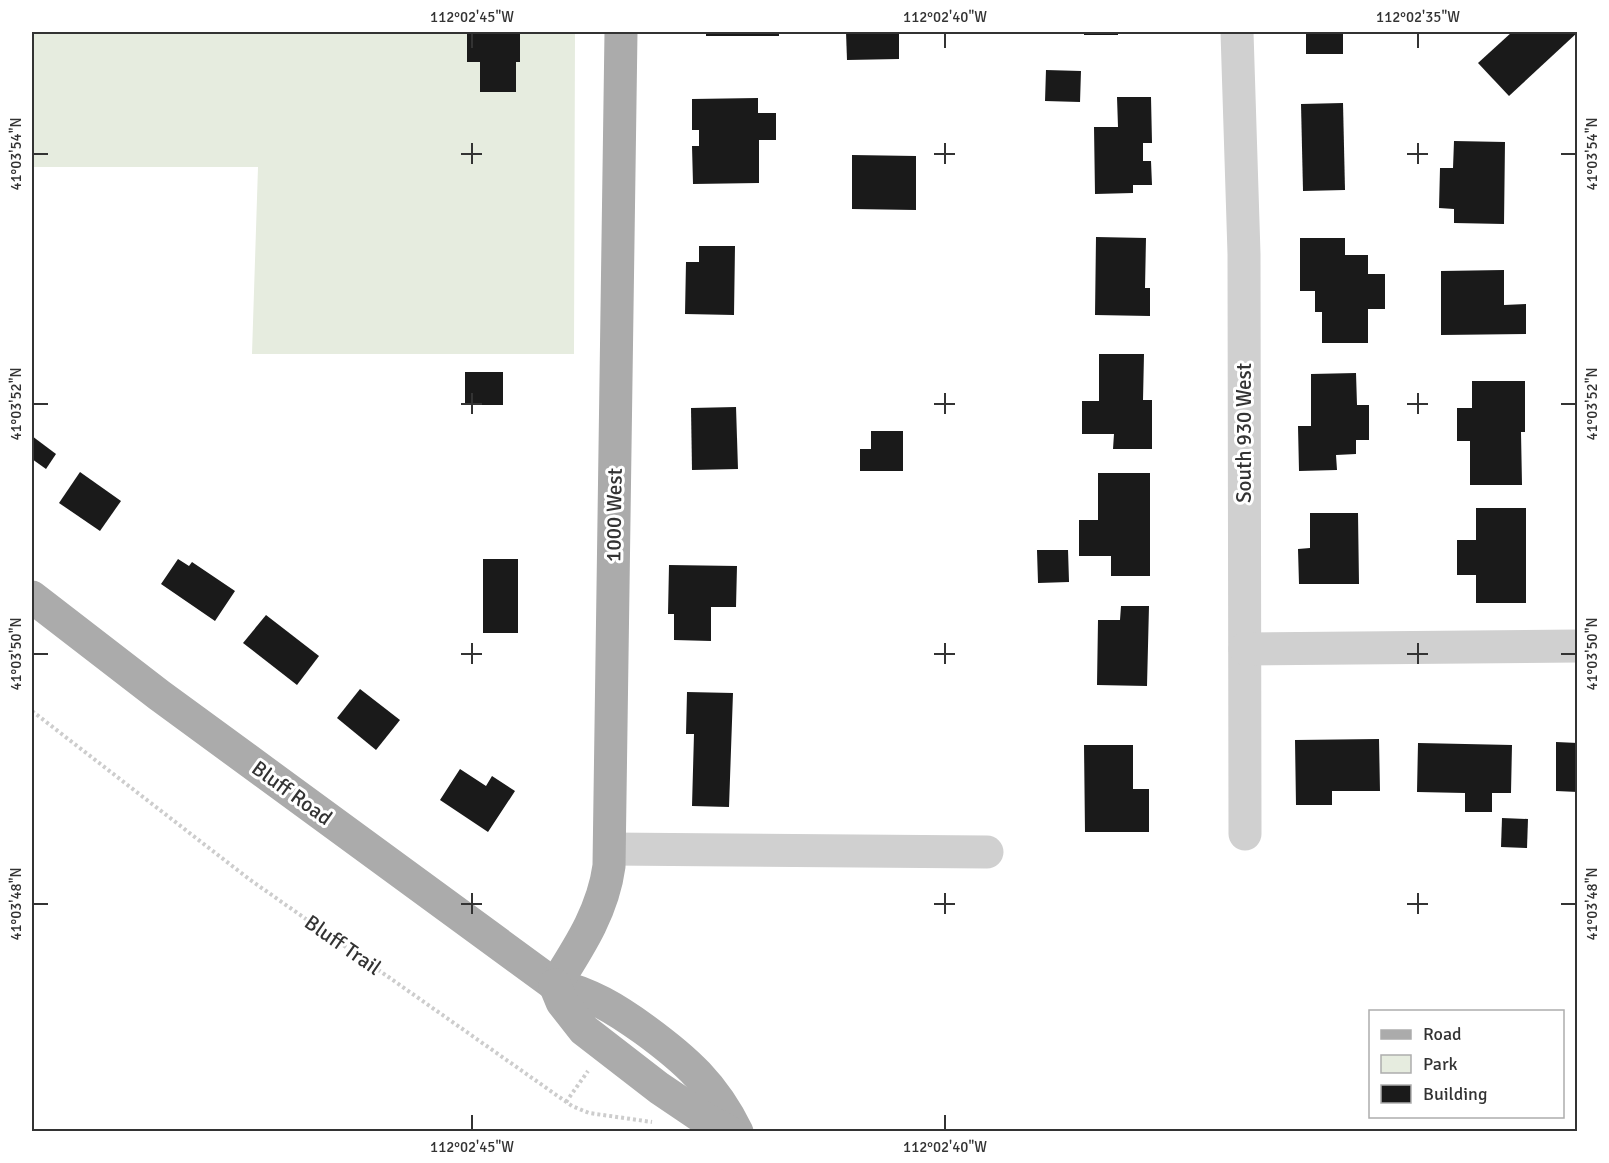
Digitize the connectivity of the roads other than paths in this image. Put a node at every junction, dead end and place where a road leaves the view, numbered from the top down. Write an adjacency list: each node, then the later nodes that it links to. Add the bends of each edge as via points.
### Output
1 (621, 32): 7 (main road, 1000 West)
2 (1237, 32): 5 (street, South 930 West, via 1244,254)
3 (32, 597): 9 (main road, Bluff Road)
4 (1578, 646): 5 (street)
5 (1245, 649): 6 (street, South 930 West)
6 (1245, 834)
7 (610, 849): 8 (street); 9 (main road, 1000 West, via 607,881 595,917)
8 (987, 852)
9 (555, 985): 10 (main road, Bluff Road, via 562,1002 584,1030 659,1088); 11 (main road, Bluff Road, via 605,1003 678,1054 716,1094)
10 (729, 1131)
11 (737, 1131)

